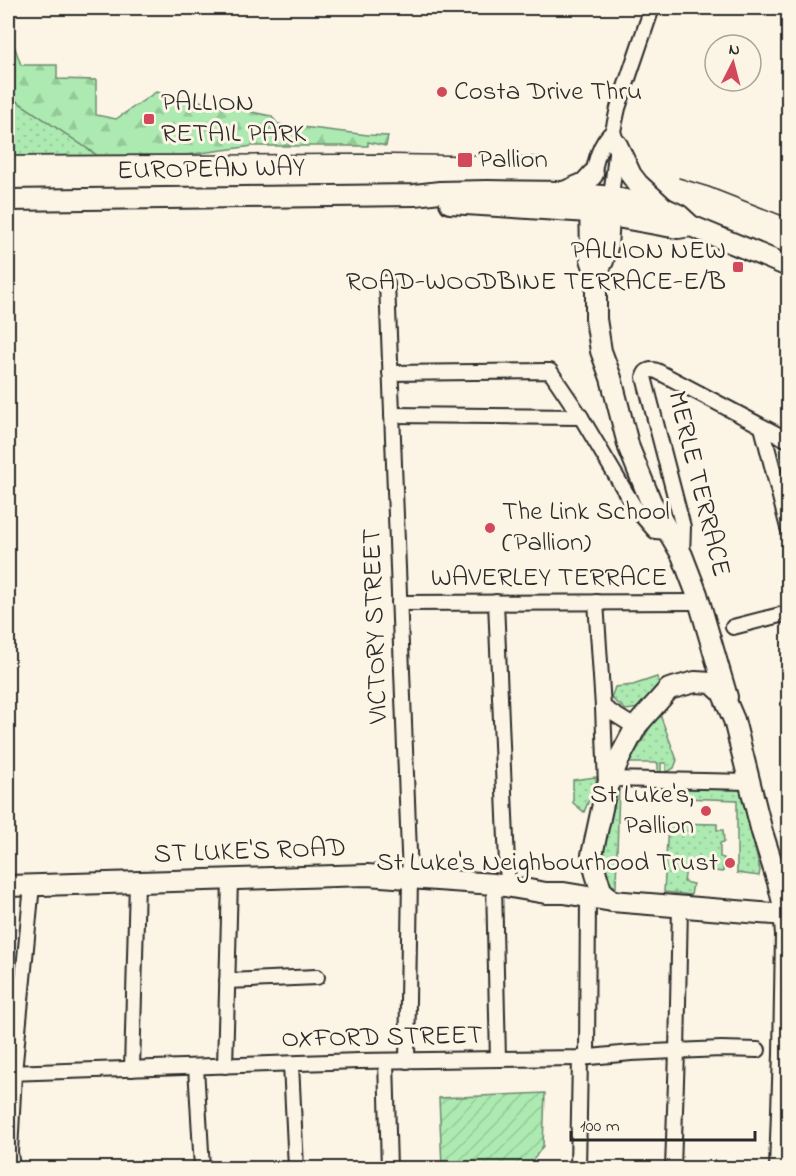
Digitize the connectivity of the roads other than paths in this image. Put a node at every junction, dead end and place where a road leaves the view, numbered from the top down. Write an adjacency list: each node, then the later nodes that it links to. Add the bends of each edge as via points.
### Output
1 (652, 8): 2 (street, via 618,108)
2 (615, 138): 3 (street, via 606,137); 8 (street); 9 (street, via 638,184)
3 (593, 174): 4 (street, via 585,183); 7 (street)
4 (564, 192): 5 (street, EUROPEAN WAY); 7 (street, EUROPEAN WAY)
5 (415, 195): 6 (street, EUROPEAN WAY); 7 (street, EUROPEAN WAY, via 456,204)
6 (8, 200)
7 (590, 204): 8 (street); 12 (street, via 591,259)
8 (610, 206): 9 (street); 10 (street, via 644,223); 12 (street, via 607,247)
9 (664, 208): 10 (street)
10 (691, 226): 11 (street)
11 (789, 266)
12 (596, 274): 20 (street, via 601,351 629,448)
13 (387, 283): 14 (street, VICTORY STREET)
14 (390, 373): 15 (street, VICTORY STREET); 16 (street, via 550,372)
15 (392, 415): 16 (street); 25 (street, VICTORY STREET)
16 (581, 417): 20 (street, via 635,508 655,531)
17 (762, 427): 18 (street); 19 (street); 21 (street, MERLE TERRACE, via 657,371 645,374 683,527)
18 (789, 440)
19 (789, 528)
20 (668, 532): 21 (street)
21 (682, 555): 24 (street, MERLE TERRACE)
22 (496, 602): 23 (street, WAVERLEY TERRACE); 25 (street, WAVERLEY TERRACE); 40 (street)
23 (596, 602): 24 (street, WAVERLEY TERRACE); 30 (street)
24 (699, 602): 28 (street, MERLE TERRACE)
25 (399, 603): 36 (street, VICTORY STREET)
26 (789, 614): 27 (street)
27 (733, 627)
28 (712, 642): 29 (street, via 705,667); 31 (street, MERLE TERRACE)
29 (669, 689): 31 (street, via 695,682 711,683 722,692); 32 (street)
30 (603, 707): 32 (street); 34 (street)
31 (734, 720): 33 (street)
32 (637, 725): 34 (street)
33 (749, 782): 34 (street); 42 (street, via 762,832)
34 (608, 784): 35 (street, via 592,855)
35 (594, 862): 43 (street, via 577,885); 45 (street, via 601,890)
36 (410, 878): 37 (street, ST LUKE'S ROAD, via 367,875); 40 (street, ST LUKE'S ROAD); 57 (street, VICTORY STREET)
37 (230, 880): 38 (street, ST LUKE'S ROAD); 51 (street)
38 (137, 882): 39 (street, ST LUKE'S ROAD); 61 (street)
39 (32, 885): 41 (street, ST LUKE'S ROAD); 62 (street)
40 (501, 885): 43 (street, ST LUKE'S ROAD); 55 (street)
41 (8, 886)
42 (783, 886): 47 (street, via 768,906); 48 (street)
43 (564, 893): 44 (street, ST LUKE'S ROAD)
44 (588, 898): 45 (street, ST LUKE'S ROAD); 54 (street)
45 (612, 901): 46 (street, ST LUKE'S ROAD)
46 (680, 906): 47 (street, ST LUKE'S ROAD); 53 (street)
47 (744, 912): 48 (street, ST LUKE'S ROAD); 49 (street, via 777,926)
48 (787, 916): 49 (street)
49 (787, 943): 69 (street)
50 (317, 977): 51 (street)
51 (227, 981): 59 (street)
52 (758, 1050): 53 (street, OXFORD STREET)
53 (677, 1052): 54 (street, OXFORD STREET); 68 (street)
54 (584, 1058): 55 (street, OXFORD STREET); 67 (street)
55 (498, 1059): 57 (street, OXFORD STREET)
56 (386, 1061): 57 (street, OXFORD STREET); 58 (street, OXFORD STREET); 66 (street)
57 (407, 1061)
58 (291, 1064): 59 (street, OXFORD STREET); 65 (street)
59 (225, 1066): 60 (street, OXFORD STREET)
60 (196, 1067): 61 (street, OXFORD STREET); 64 (street)
61 (132, 1069): 62 (street, OXFORD STREET)
62 (11, 1073): 63 (street)
63 (12, 1168)
64 (202, 1168)
65 (296, 1168)
66 (389, 1168)
67 (578, 1168)
68 (673, 1168)
69 (780, 1168)

